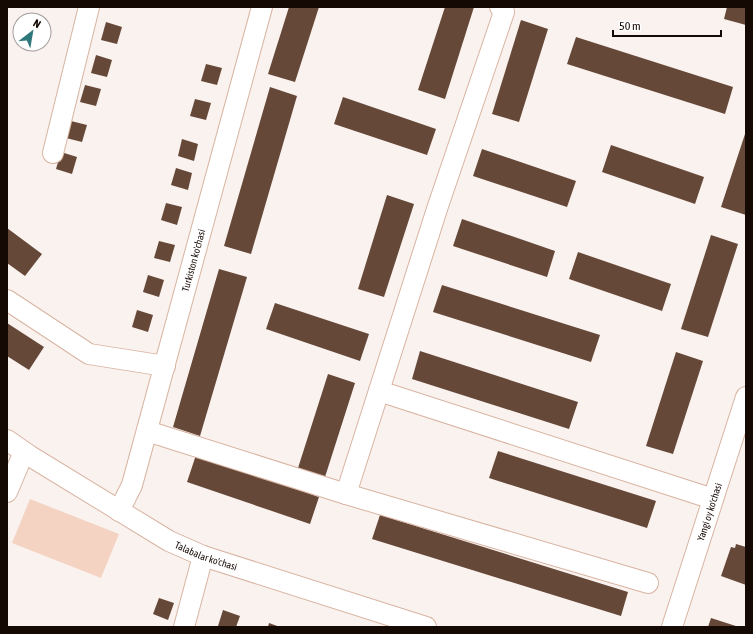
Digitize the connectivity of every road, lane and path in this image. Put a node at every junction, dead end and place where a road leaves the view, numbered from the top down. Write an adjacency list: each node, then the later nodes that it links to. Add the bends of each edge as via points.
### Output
1 (88, 7): 4 (street)
2 (262, 7): 6 (street, Turkiston ko'chasi)
3 (500, 7): 7 (street, via 504,12)
4 (53, 153)
5 (7, 300): 6 (street, via 89,354)
6 (165, 366): 9 (street, Turkiston ko'chasi)
7 (379, 391): 13 (street); 14 (street)
8 (746, 397): 14 (street, Yangi oy ko'chasi)
9 (147, 430): 13 (street); 15 (street, Turkiston ko'chasi, via 132,485)
10 (7, 440): 11 (street, Talabalar ko'chasi)
11 (24, 452): 12 (street); 15 (street, Talabalar ko'chasi)
12 (7, 492)
13 (346, 494): 17 (street)
14 (713, 499): 20 (street, Yangi oy ko'chasi)
15 (119, 511): 16 (street, Talabalar ko'chasi, via 169,541)
16 (203, 556): 18 (street); 19 (street, Talabalar ko'chasi)
17 (648, 583)
18 (184, 627)
19 (426, 627)
20 (672, 627)

